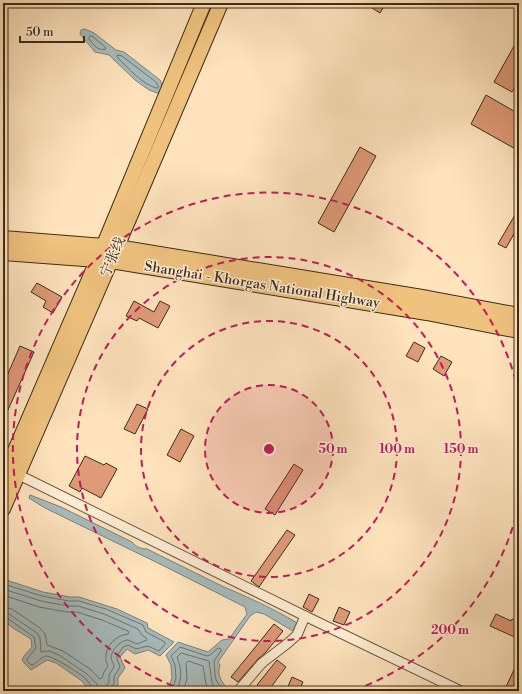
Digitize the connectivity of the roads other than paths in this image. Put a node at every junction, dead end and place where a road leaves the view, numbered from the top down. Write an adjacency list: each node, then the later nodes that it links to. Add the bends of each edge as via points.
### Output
1 (204, 3): 5 (main road, 宁张线)
2 (221, 3): 5 (main road, 宁张线)
3 (3, 239): 5 (highway, Shanghai - Khorgas National Highway)
4 (3, 252): 5 (highway, Shanghai - Khorgas National Highway)
5 (107, 254): 6 (highway, Shanghai - Khorgas National Highway, via 421,298); 9 (main road, 宁张线)
6 (485, 316): 7 (highway, Shanghai - Khorgas National Highway); 8 (highway, Shanghai - Khorgas National Highway)
7 (519, 316)
8 (519, 330)
9 (8, 472): 10 (main road, 宁张线); 11 (street)
10 (3, 509)
11 (305, 616): 12 (street, via 297,635 262,663); 13 (street)
12 (238, 691)
13 (461, 691)

